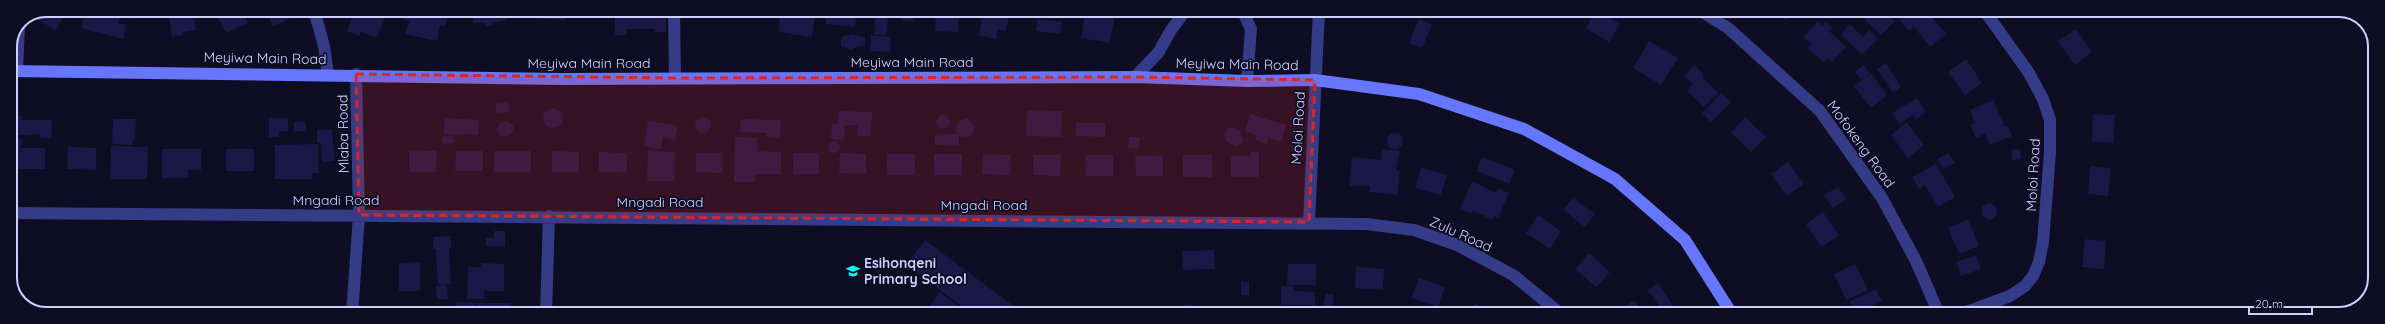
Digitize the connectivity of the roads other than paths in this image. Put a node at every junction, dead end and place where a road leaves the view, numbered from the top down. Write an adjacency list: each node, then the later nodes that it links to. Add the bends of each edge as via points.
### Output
1 (316, 17): 9 (street)
2 (674, 17): 12 (street)
3 (1179, 17): 11 (street, via 1158,53)
4 (1245, 17): 14 (street, via 1251,29)
5 (1319, 17): 13 (street, Moloi Road)
6 (1710, 17): 23 (street, Mofokeng Road, via 1728,28 1820,111 1882,198 1916,261)
7 (1989, 17): 24 (street, Moloi Road, via 2029,73 2043,99 2050,120 2050,153 2043,242 2033,276 2025,286 2010,296)
8 (17, 71): 9 (street, Meyiwa Main Road)
9 (328, 74): 10 (street, Meyiwa Main Road)
10 (356, 74): 12 (street, Meyiwa Main Road, via 554,79); 16 (street, Mlaba Road)
11 (1135, 77): 12 (street, Meyiwa Main Road); 14 (street, Meyiwa Main Road)
12 (675, 78)
13 (1316, 80): 14 (street, Meyiwa Main Road); 18 (street, Moloi Road); 22 (street, Meyiwa Main Road, via 1419,94 1524,129 1614,179 1685,240)
14 (1247, 81)
15 (17, 213): 16 (street, Mngadi Road)
16 (359, 215): 17 (street, Mngadi Road); 19 (street, Mlaba Road)
17 (549, 216): 18 (street, Mngadi Road); 20 (street)
18 (1309, 222): 21 (street, Zulu Road, via 1366,224 1421,232 1457,245 1513,275)
19 (352, 307)
20 (546, 307)
21 (1552, 307)
22 (1728, 307)
23 (1936, 307)
24 (1980, 307)

